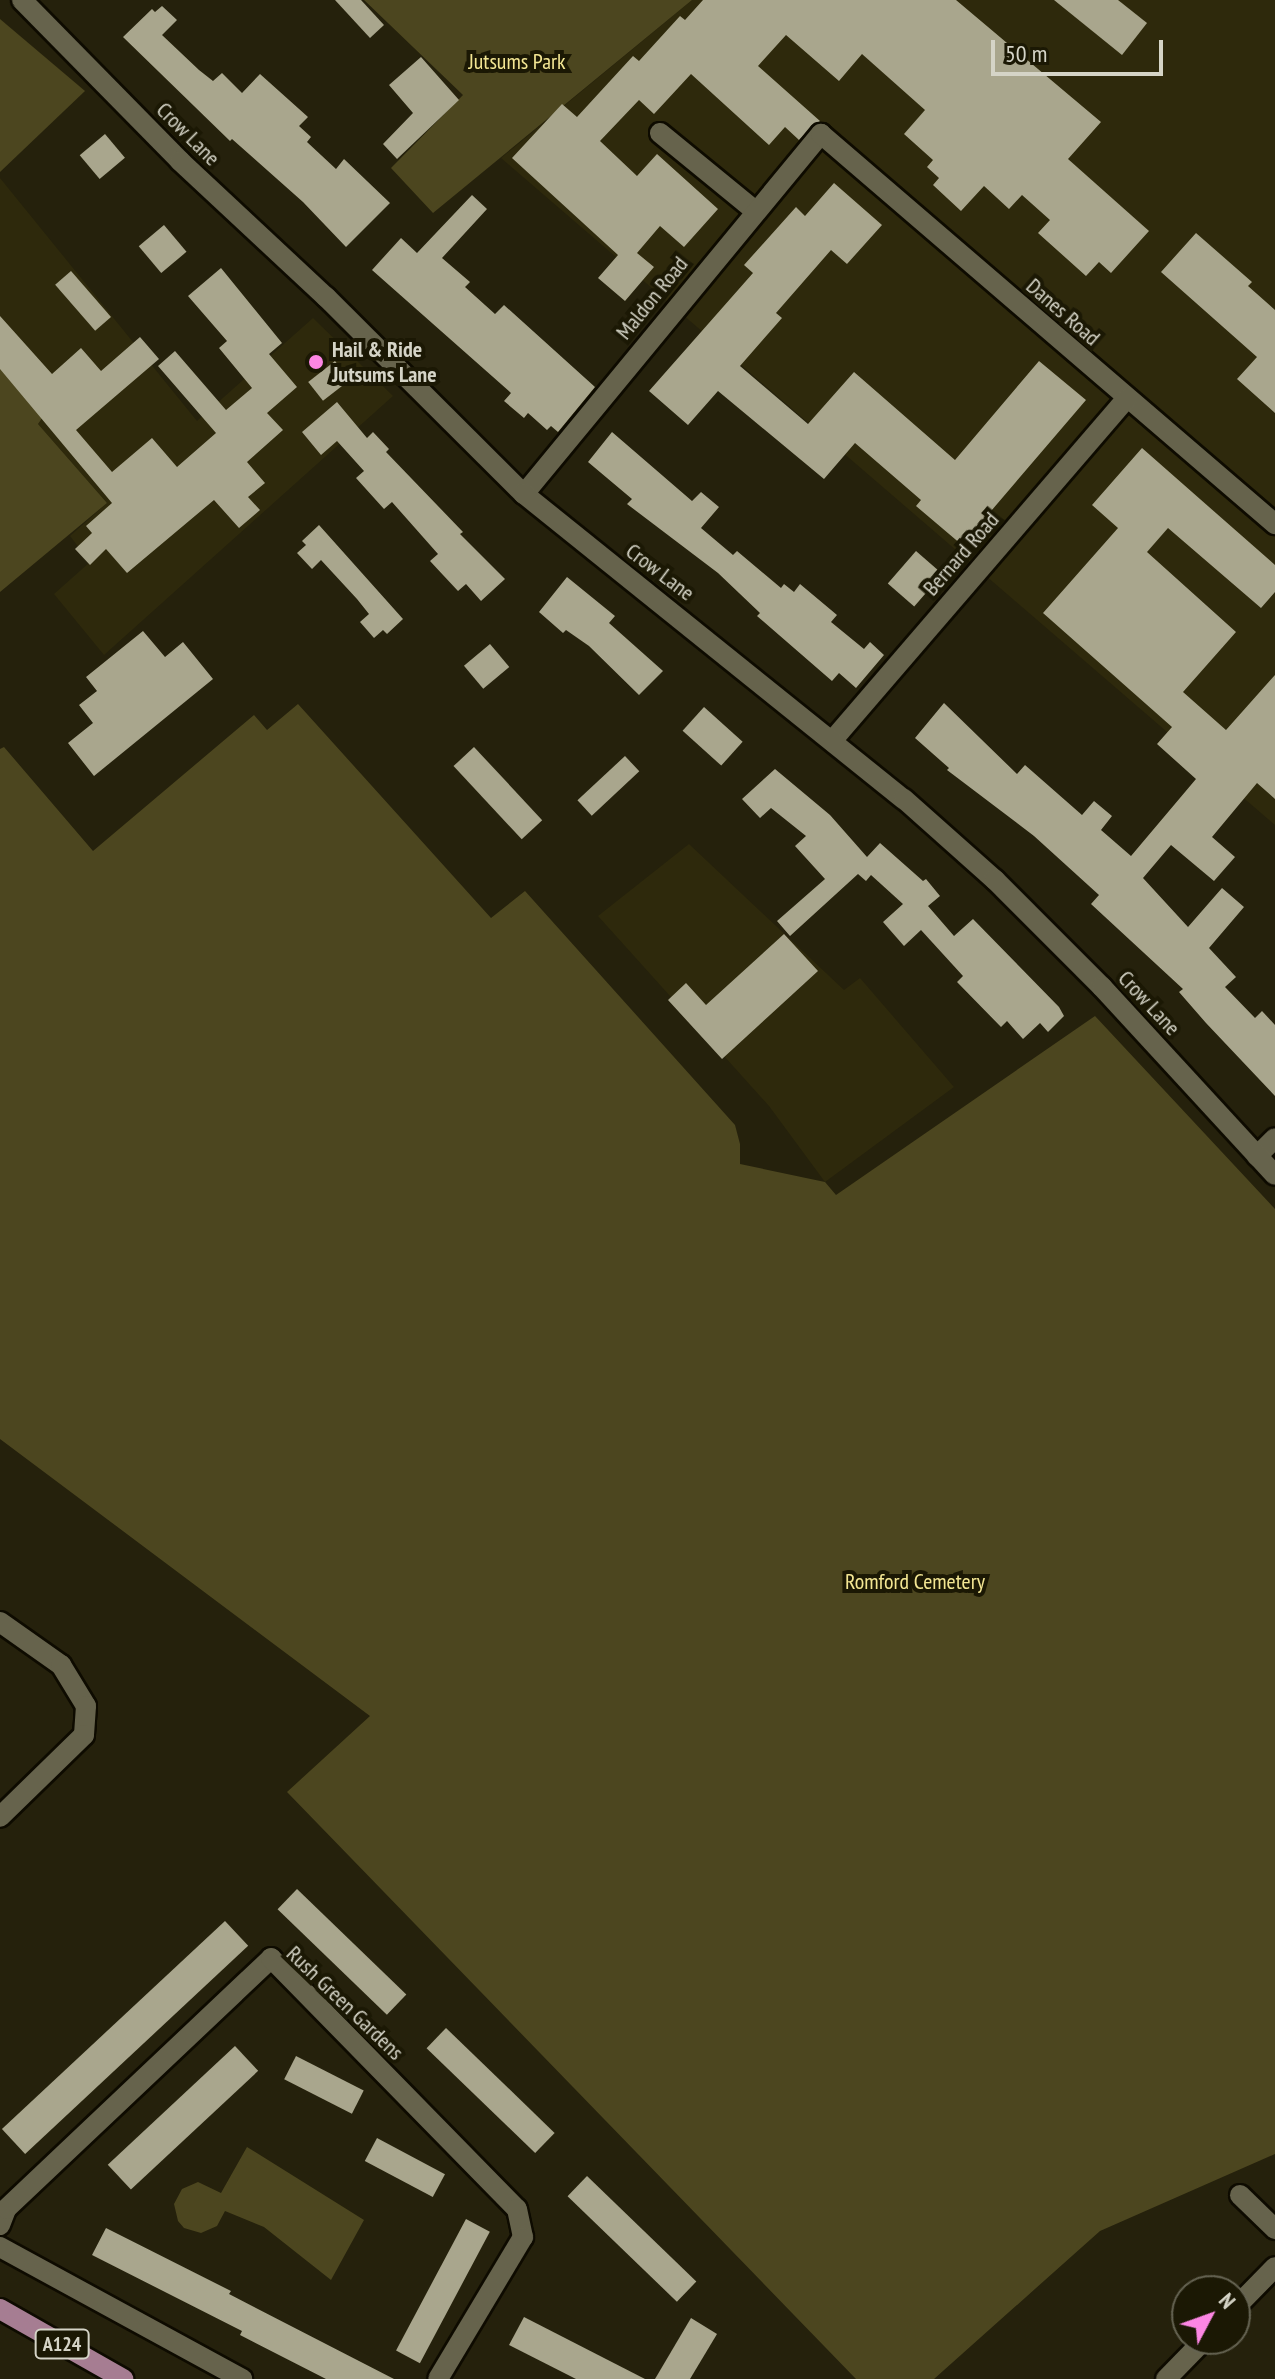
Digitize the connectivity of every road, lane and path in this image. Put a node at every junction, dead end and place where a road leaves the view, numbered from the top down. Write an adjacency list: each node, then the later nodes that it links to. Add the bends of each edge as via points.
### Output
1 (22, 0): 6 (street, Crow Lane)
2 (660, 133): 4 (street)
3 (821, 134): 4 (street, Maldon Road); 5 (street, Danes Road)
4 (754, 210): 6 (street, Maldon Road)
5 (1127, 398): 7 (street, Danes Road); 8 (street, Bernard Road)
6 (524, 494): 8 (street, Crow Lane)
7 (1275, 524)
8 (832, 741): 10 (street, Crow Lane, via 938,826 1005,890)
9 (1275, 1138): 10 (street)
10 (1257, 1156): 11 (street, Crow Lane)
11 (1275, 1175)
12 (0, 1622): 13 (street, via 61,1665 86,1706 84,1735)
13 (0, 1817)
14 (1240, 2195): 16 (street)
15 (0, 2225): 24 (street, Rush Green Gardens, via 6,2209 271,1958 517,2209 523,2237)
16 (1275, 2229)
17 (0, 2247): 23 (street)
18 (1275, 2267): 19 (street)
19 (1251, 2292)
20 (0, 2309): 22 (main road, A124)
21 (1189, 2355): 25 (street)
22 (123, 2379)
23 (242, 2379)
24 (438, 2379)
25 (1166, 2379)

